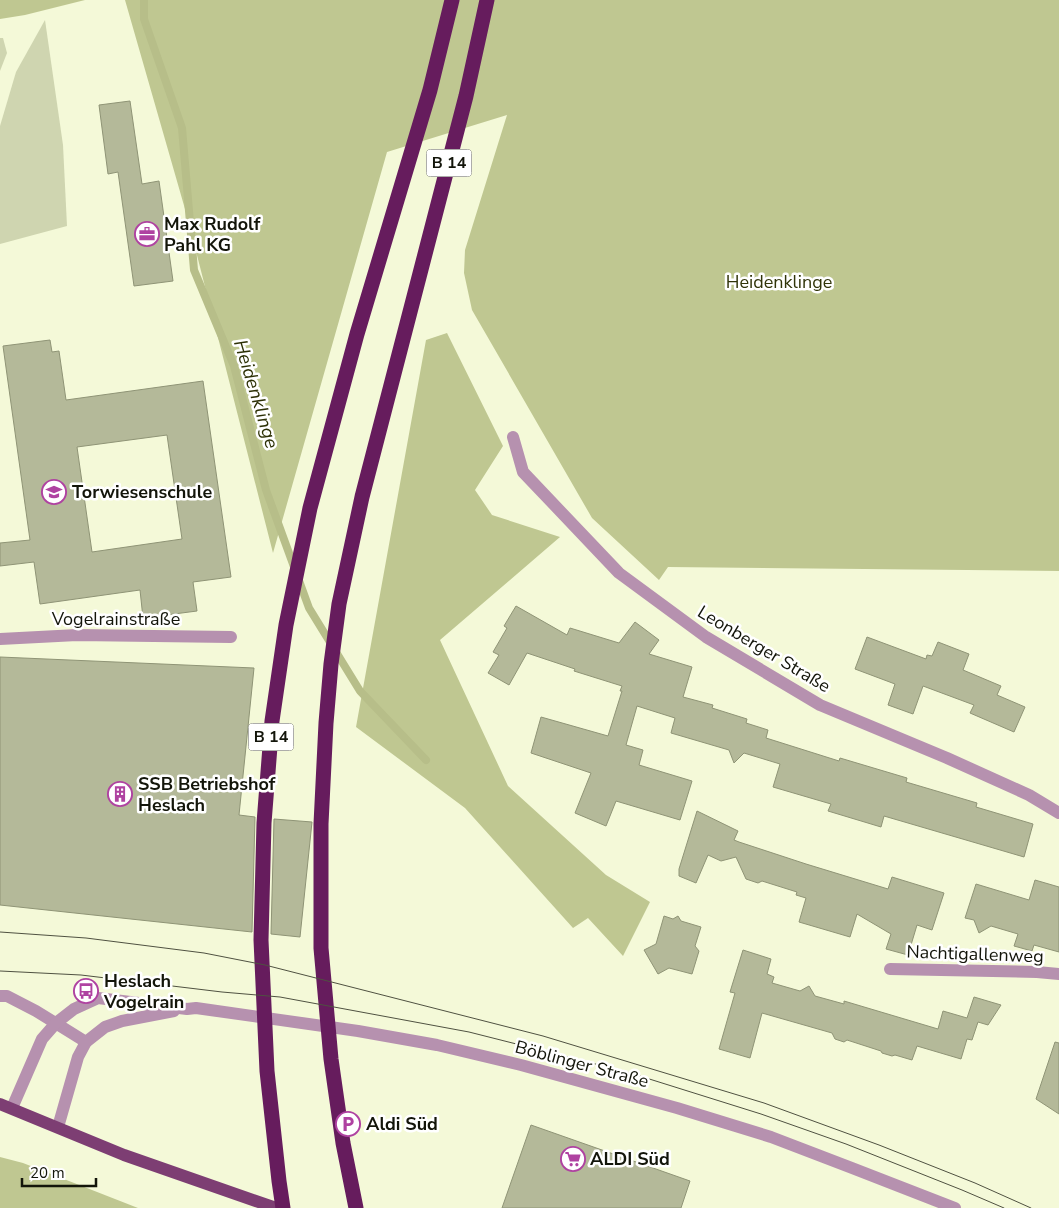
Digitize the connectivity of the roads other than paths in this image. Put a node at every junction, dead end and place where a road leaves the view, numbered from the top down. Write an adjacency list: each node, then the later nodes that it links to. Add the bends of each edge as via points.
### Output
1 (452, 0): 17 (highway, B 14, via 430,90 357,334 310,508 286,625 272,722 264,823 261,940 267,1071)
2 (487, 0): 18 (highway, B 14, via 466,96 362,497 339,604 331,664 321,824 321,948 331,1058)
3 (513, 437): 6 (street, Leonberger Straße, via 523,472 620,573 706,637 820,705 956,762 1029,795)
4 (232, 637): 5 (street, Vogelrainstraße, via 77,635)
5 (0, 639)
6 (1059, 813)
7 (890, 969): 8 (street, Nachtigallenweg)
8 (1059, 974)
9 (0, 996): 11 (street, via 7,996)
10 (186, 1008): 11 (street, Böblinger Straße, via 98,998 74,1009); 12 (street, Böblinger Straße, via 122,1021 105,1027); 19 (street, Böblinger Straße, via 358,1031 521,1065 771,1137)
11 (56, 1023): 12 (street); 14 (street, Böblinger Straße, via 42,1040)
12 (86, 1042): 15 (street, Böblinger Straße, via 78,1057)
13 (0, 1104): 14 (main road)
14 (12, 1108): 15 (main road)
15 (58, 1127): 16 (main road, via 124,1155)
16 (276, 1208)
17 (283, 1208)
18 (356, 1208)
19 (955, 1208)

